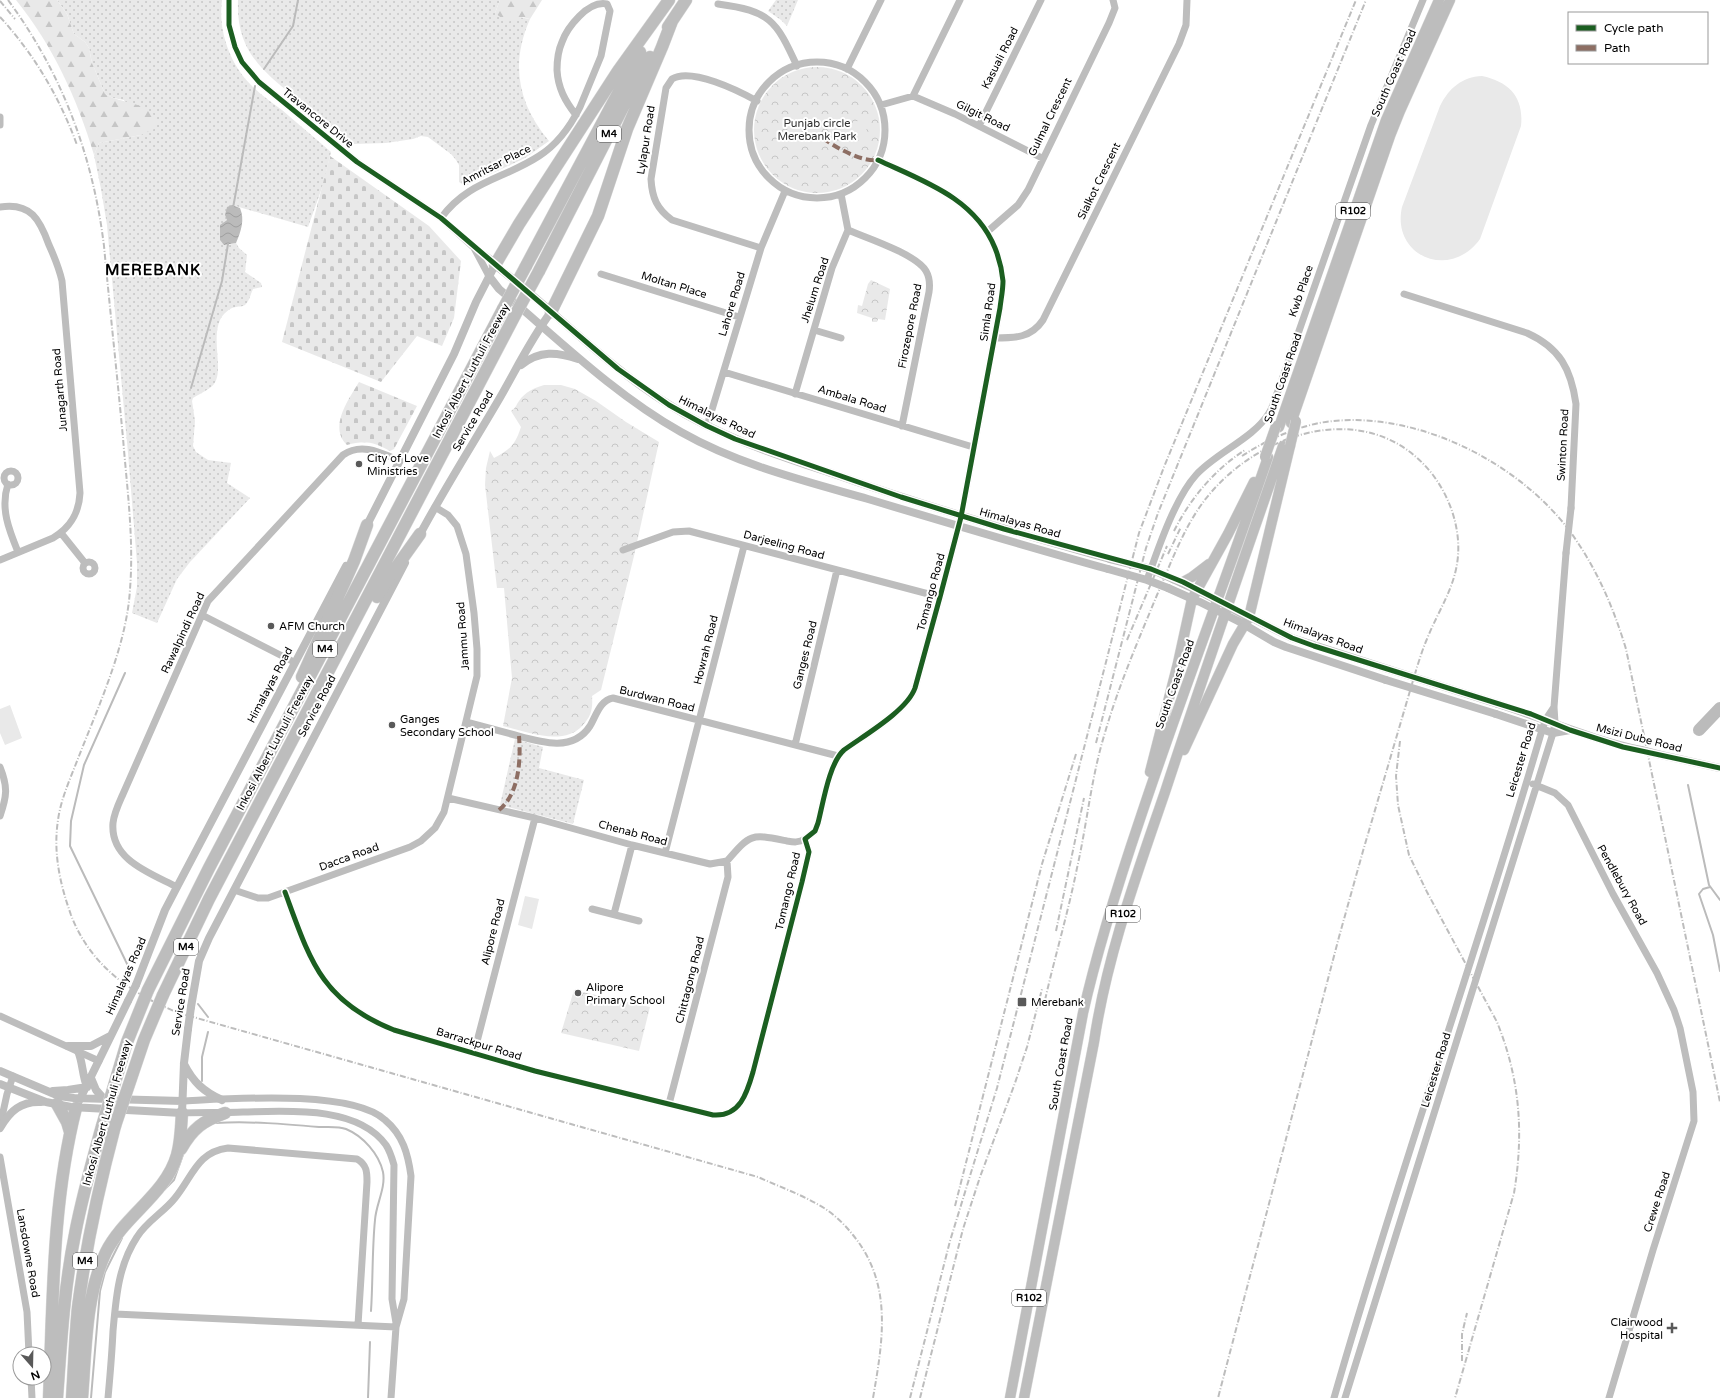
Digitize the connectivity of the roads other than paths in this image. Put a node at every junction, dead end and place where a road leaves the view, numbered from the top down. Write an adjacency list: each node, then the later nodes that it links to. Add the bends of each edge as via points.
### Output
1 (229, 0): 28 (street, Travancore Drive, via 229,25 234,48 254,76 357,162)
2 (670, 0): 33 (highway, via 618,71); 87 (highway, Inkosi Albert Luthuli Freeway / M4, bridge, via 626,76)
3 (686, 0): 13 (highway, Inkosi Albert Luthuli Freeway / M4)
4 (881, 0): 15 (street)
5 (960, 0): 16 (street)
6 (1042, 0): 22 (street, Kasuali Road)
7 (1113, 0): 23 (street, Gulmal Crescent, via 1115,8 1109,23)
8 (1187, 0): 42 (street, Sialkot Crescent, via 1186,25 1179,44 1043,320 1038,328 1027,335)
9 (1423, 0): 67 (street, Kwb Place, via 1373,118 1269,413 1259,425 1196,474 1177,503)
10 (1439, 0): 47 (main road, South Coast Road / R102, via 1386,120)
11 (1450, 0): 47 (main road, South Coast Road / R102, via 1390,136 1302,388 1301,405)
12 (718, 4): 14 (street, via 754,11 770,20 782,33)
13 (672, 21): 37 (highway, via 627,129 598,216); 76 (highway, Inkosi Albert Luthuli Freeway / M4, bridge, via 644,67)
14 (797, 66): 15 (street, via 823,63); 17 (street, via 775,77)
15 (847, 69): 18 (street, via 864,81)
16 (913, 96): 18 (street); 22 (street, Gilgit Road)
17 (757, 101): 25 (street, via 750,122 752,150 765,174); 32 (street, Lylapur Road, via 730,87 706,79 682,76 672,79 666,88 651,179 655,203 672,220)
18 (881, 106): 24 (street, via 885,134)
19 (576, 114): 19 (street, Amritsar Place, via 599,63 604,43 610,11 603,2 591,5 581,12 567,30 560,48 557,68 559,82 565,99); 28 (street, Amritsar Place, via 566,132 550,148 534,159 466,192)
20 (0, 117): 21 (street)
21 (0, 125)
22 (979, 126): 23 (street, Gilgit Road)
23 (1042, 158): 30 (street, Gulmal Crescent, via 1028,190 1018,205)
24 (878, 160): 26 (street, via 866,177); 30 (street, Simla Road, via 956,200 975,216)
25 (785, 191): 26 (street, via 811,198); 32 (street, Lahore Road)
26 (841, 194): 29 (street)
27 (0, 207): 59 (street, Junagarth Road, via 22,208 33,214 44,231 62,280 80,493 75,515)
28 (442, 218): 31 (street, Himalayas Road)
29 (848, 230): 40 (street, Jhelum Road, via 832,268); 49 (street, Firozepore Road, via 912,259 922,266 928,276 929,292)
30 (987, 232): 42 (street, Simla Road, via 999,260 1003,280)
31 (472, 246): 33 (street, Himalayas Road); 35 (street, Himalayas Road)
32 (761, 248): 38 (street, Lahore Road)
33 (495, 265): 35 (street, Himalayas Road); 37 (street, Himalayas Road)
34 (601, 274): 38 (street, Moltan Place)
35 (489, 276): 39 (street, Himalayas Road, via 499,289); 53 (street, Himalayas Road, via 454,354)
36 (1404, 294): 78 (street, Swinton Road, bridge, via 1526,333 1543,341 1559,355 1568,371 1576,404 1571,508)
37 (551, 312): 39 (street, Service Road); 48 (street, Himalayas Road, via 640,386)
38 (739, 317): 45 (street, Lahore Road)
39 (541, 325): 43 (street, Himalayas Road); 44 (street, Service Road)
40 (814, 330): 41 (street); 46 (street, Jhelum Road)
41 (841, 338)
42 (995, 338): 51 (street, Simla Road)
43 (584, 362): 44 (street, via 563,354 547,352 531,358); 58 (street, Himalayas Road, via 612,386 652,414 723,452 776,472)
44 (518, 368): 55 (street, Service Road)
45 (724, 372): 46 (street, Ambala Road); 48 (street, Lahore Road)
46 (795, 394): 49 (street, Ambala Road)
47 (1285, 423): 50 (main road, bridge); 52 (main road, South Coast Road / R102, bridge)
48 (707, 426): 56 (street, Himalayas Road, via 756,447)
49 (902, 426): 51 (street, Ambala Road)
50 (1286, 446): 75 (main road); 93 (main road, R102)
51 (973, 447): 56 (street, Simla Road)
52 (1267, 457): 64 (main road); 94 (main road, South Coast Road / R102)
53 (400, 461): 57 (street, Himalayas Road); 74 (street, Rawalpindi Road, via 376,450 367,449 353,450 343,455 215,592)
54 (8, 484): 63 (street, via 3,513)
55 (435, 507): 60 (street, Service Road); 81 (street, Jammu Road, via 448,514 456,526 466,554 474,613 477,676)
56 (961, 516): 58 (street, Simla Road); 67 (street, Himalayas Road, bridge)
57 (368, 525): 77 (street, Himalayas Road); 87 (highway)
58 (958, 527): 69 (street, Himalayas Road, bridge); 72 (street, Tomango Road)
59 (61, 533): 63 (street, Junagarth Road); 66 (street)
60 (420, 534): 76 (highway); 107 (street, Service Road)
61 (744, 546): 62 (street, Darjeeling Road, via 697,533 678,531); 68 (street, Darjeeling Road); 80 (street, Howrah Road)
62 (623, 550)
63 (18, 552): 65 (street, Junagarth Road)
64 (1214, 559): 70 (main road, via 1192,577); 71 (main road)
65 (0, 560)
66 (85, 563)
67 (1151, 569): 69 (street, Kwb Place, bridge); 70 (street, Himalayas Road, bridge)
68 (838, 570): 72 (street, Darjeeling Road); 86 (street, Ganges Road)
69 (1147, 580): 73 (street, Himalayas Road, bridge)
70 (1178, 581): 71 (street, Himalayas Road)
71 (1200, 591): 73 (main road); 75 (street, Himalayas Road, bridge)
72 (940, 597): 88 (street, Tomango Road, via 911,696 901,708)
73 (1196, 601): 75 (street, Himalayas Road, bridge); 94 (main road, via 1148,779)
74 (202, 615): 77 (street); 106 (street, Rawalpindi Road, via 123,794 113,823 116,841 127,859)
75 (1243, 619): 79 (street, Himalayas Road, bridge, via 1307,643); 83 (street, Himalayas Road, bridge, via 1286,647); 93 (main road, via 1234,644)
76 (343, 645): 159 (highway, Inkosi Albert Luthuli Freeway / M4, bridge, via 209,899 144,1040 115,1126 96,1202 78,1309)
77 (294, 662): 106 (street, Himalayas Road)
78 (1554, 707): 79 (street, Leicester Road); 82 (street, Leicester Road)
79 (1546, 719): 82 (street, Himalayas Road); 83 (street, Leicester Road)
80 (699, 721): 81 (street, Burdwan Road, via 613,698 603,703 586,732 565,743 543,742); 86 (street, Burdwan Road); 100 (street, Howrah Road)
81 (466, 722): 95 (street, Jammu Road)
82 (1555, 723): 84 (street, Msizi Dube Road); 85 (street, Leicester Road)
83 (1542, 730): 85 (street, Himalayas Road); 91 (street, Leicester Road)
84 (1570, 730): 85 (street, Msizi Dube Road); 90 (street, Msizi Dube Road, bridge, via 1623,746)
85 (1553, 733): 92 (street, Leicester Road)
86 (794, 745): 88 (street, Burdwan Road)
87 (269, 755): 158 (highway, Inkosi Albert Luthuli Freeway / M4, bridge, via 148,990 125,1048 102,1126 75,1235 61,1342)
88 (838, 756): 98 (street, Tomango Road, via 833,765 815,831)
89 (0, 767): 96 (street, via 7,790)
90 (1720, 768)
91 (1527, 782): 92 (street); 104 (street, Leicester Road)
92 (1536, 785): 105 (street, Leicester Road); 112 (street, Pendlebury Road, via 1555,793 1568,805 1657,972)
93 (1166, 789): 103 (main road, R102)
94 (1147, 797): 102 (main road, South Coast Road / R102)
95 (448, 798): 97 (street, Chenab Road); 108 (street, Dacca Road, via 440,821 421,841)
96 (0, 816)
97 (535, 818): 99 (street, Chenab Road); 119 (street, Alipore Road)
98 (805, 840): 101 (street, via 792,842 761,836 752,837 742,843); 135 (street, Tomango Road, via 809,852 758,1055 746,1095)
99 (632, 844): 100 (street, Chenab Road); 110 (street)
100 (665, 853): 101 (street, Chenab Road, via 710,864)
101 (727, 861): 133 (street, Chittagong Road, via 728,877)
102 (1124, 868): 103 (main road); 115 (main road, South Coast Road / R102, via 1096,956)
103 (1138, 871): 116 (main road, R102, via 1108,969)
104 (1497, 878): 105 (street); 139 (street, Leicester Road)
105 (1507, 880): 140 (street, Leicester Road)
106 (176, 886): 114 (street, Himalayas Road, bridge, via 136,985)
107 (234, 890): 108 (street, Dacca Road, via 258,898 268,898); 121 (street, Service Road, bridge, via 199,961)
108 (285, 892): 119 (street, Barrackpur Road, via 315,968 337,996 366,1017 394,1030)
109 (592, 909): 110 (street)
110 (614, 914): 111 (street)
111 (638, 922)
112 (1674, 1010): 167 (street, Crewe Road, via 1680,1028 1692,1092 1694,1121)
113 (0, 1016): 117 (street)
114 (111, 1036): 117 (street, via 91,1046); 120 (street, Himalayas Road)
115 (1079, 1039): 116 (main road); 143 (main road, South Coast Road / R102)
116 (1094, 1042): 144 (main road, R102)
117 (68, 1046): 118 (street)
118 (78, 1051): 120 (street); 126 (street)
119 (474, 1053): 133 (street, Barrackpur Road)
120 (99, 1061): 124 (street, Himalayas Road)
121 (184, 1063): 130 (street, via 194,1080 209,1094); 134 (street, Service Road)
122 (0, 1071): 123 (street)
123 (13, 1076): 127 (street); 128 (street)
124 (91, 1078): 126 (street, Himalayas Road); 129 (street, via 97,1093)
125 (0, 1084): 127 (street)
126 (87, 1086): 128 (street); 132 (street, Himalayas Road)
127 (9, 1088): 131 (street); 137 (street)
128 (46, 1091): 132 (street)
129 (104, 1099): 132 (street); 134 (street)
130 (222, 1100): 134 (street); 151 (street, via 279,1098 330,1101 366,1109 395,1129 409,1157 411,1176 404,1299)
131 (51, 1103): 132 (street); 137 (street, via 27,1103 16,1108); 138 (highway, via 67,1122)
132 (79, 1103): 134 (street); 138 (highway)
133 (669, 1104): 135 (street, Barrackpur Road, via 713,1115)
134 (182, 1107): 136 (street); 142 (highway)
135 (736, 1109)
136 (225, 1113): 142 (highway, via 208,1119 194,1129); 151 (street, via 295,1111 331,1116 351,1120 366,1127 386,1145 394,1165 392,1299)
137 (0, 1128)
138 (70, 1133): 157 (highway, via 58,1217)
139 (1412, 1146): 140 (street); 165 (street, Leicester Road)
140 (1422, 1149): 166 (street, Leicester Road)
141 (0, 1156): 152 (street, Lansdowne Road, via 27,1312)
142 (177, 1156): 160 (highway, via 166,1179 119,1232 97,1275 88,1325)
143 (1048, 1199): 144 (main road); 145 (main road, South Coast Road / R102)
144 (1063, 1202): 146 (main road, R102)
145 (1032, 1284): 146 (main road); 148 (main road, South Coast Road / R102)
146 (1046, 1286): 149 (main road, R102)
147 (115, 1314): 150 (street); 150 (street, via 117,1289 124,1262 137,1236 174,1199 209,1153 228,1148 357,1159 365,1166 368,1172); 161 (street)
148 (1026, 1316): 149 (main road); 153 (main road, South Coast Road / R102)
149 (1040, 1318): 154 (main road, R102)
150 (358, 1325): 151 (street)
151 (396, 1327): 162 (street)
152 (29, 1346)
153 (1016, 1369): 154 (main road); 163 (main road, South Coast Road / R102)
154 (1030, 1372): 164 (main road, R102)
155 (31, 1386): 156 (street)
156 (32, 1398)
157 (49, 1398)
158 (57, 1398)
159 (72, 1398)
160 (82, 1398)
161 (108, 1398)
162 (391, 1398)
163 (1010, 1398)
164 (1024, 1398)
165 (1334, 1398)
166 (1345, 1398)
167 (1609, 1398)

